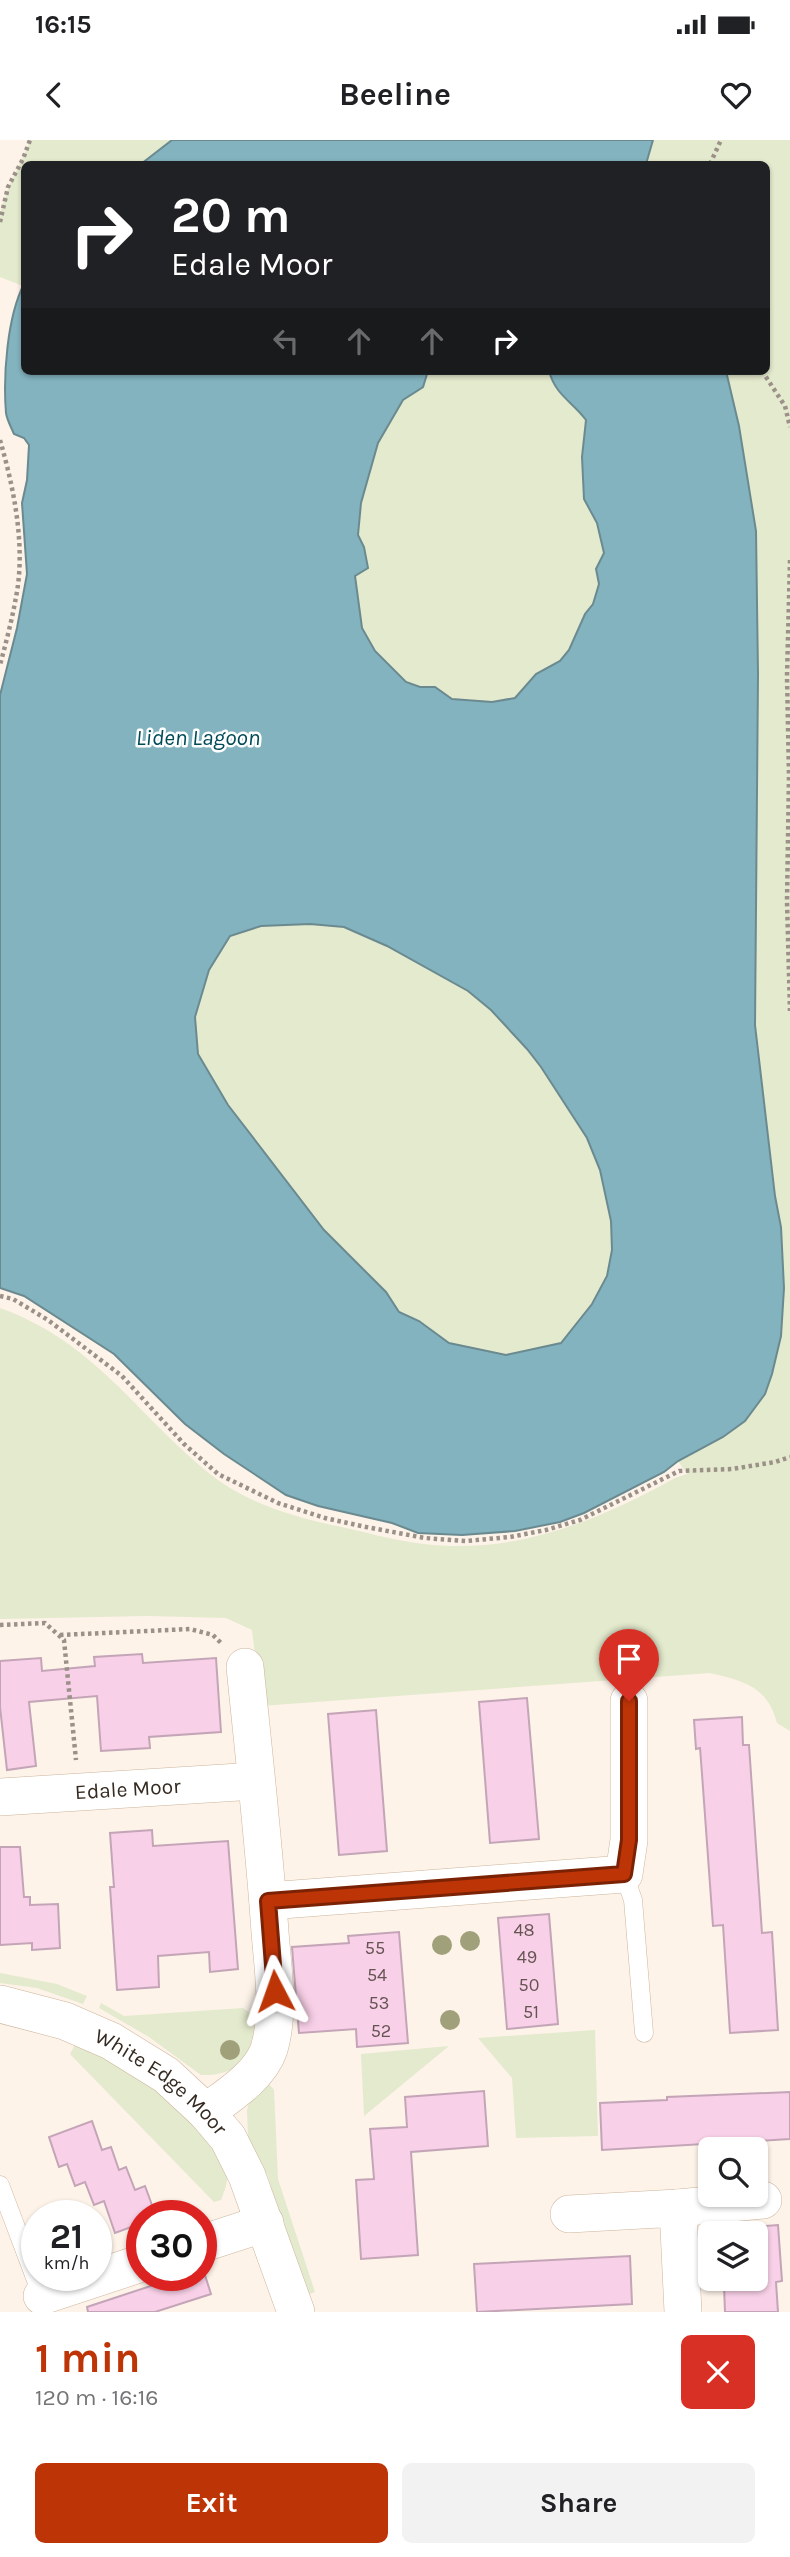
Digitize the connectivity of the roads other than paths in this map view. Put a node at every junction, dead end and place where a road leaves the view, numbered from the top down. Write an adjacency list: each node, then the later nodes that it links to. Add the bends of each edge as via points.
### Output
1 (245, 1667): 3 (street)
2 (629, 1701): 5 (street, via 629,1840)
3 (256, 1781): 4 (street, Edale Moor); 6 (street)
4 (0, 1797)
5 (624, 1874): 6 (street); 8 (lane, via 633,1900)
6 (268, 1901): 9 (street, via 275,1991 269,2049 236,2090)
7 (0, 2004): 9 (street, White Edge Moor, via 65,2021 111,2041 166,2075)
8 (644, 2033)
9 (206, 2112): 14 (street, White Edge Moor, via 228,2138)
10 (0, 2185): 17 (lane)
11 (698, 2206): 12 (street)
12 (678, 2208): 13 (street); 19 (street)
13 (569, 2214)
14 (265, 2223): 15 (street); 18 (street, White Edge Moor)
15 (217, 2239)
16 (126, 2268): 17 (street)
17 (42, 2296)
18 (296, 2312)
19 (683, 2312)

